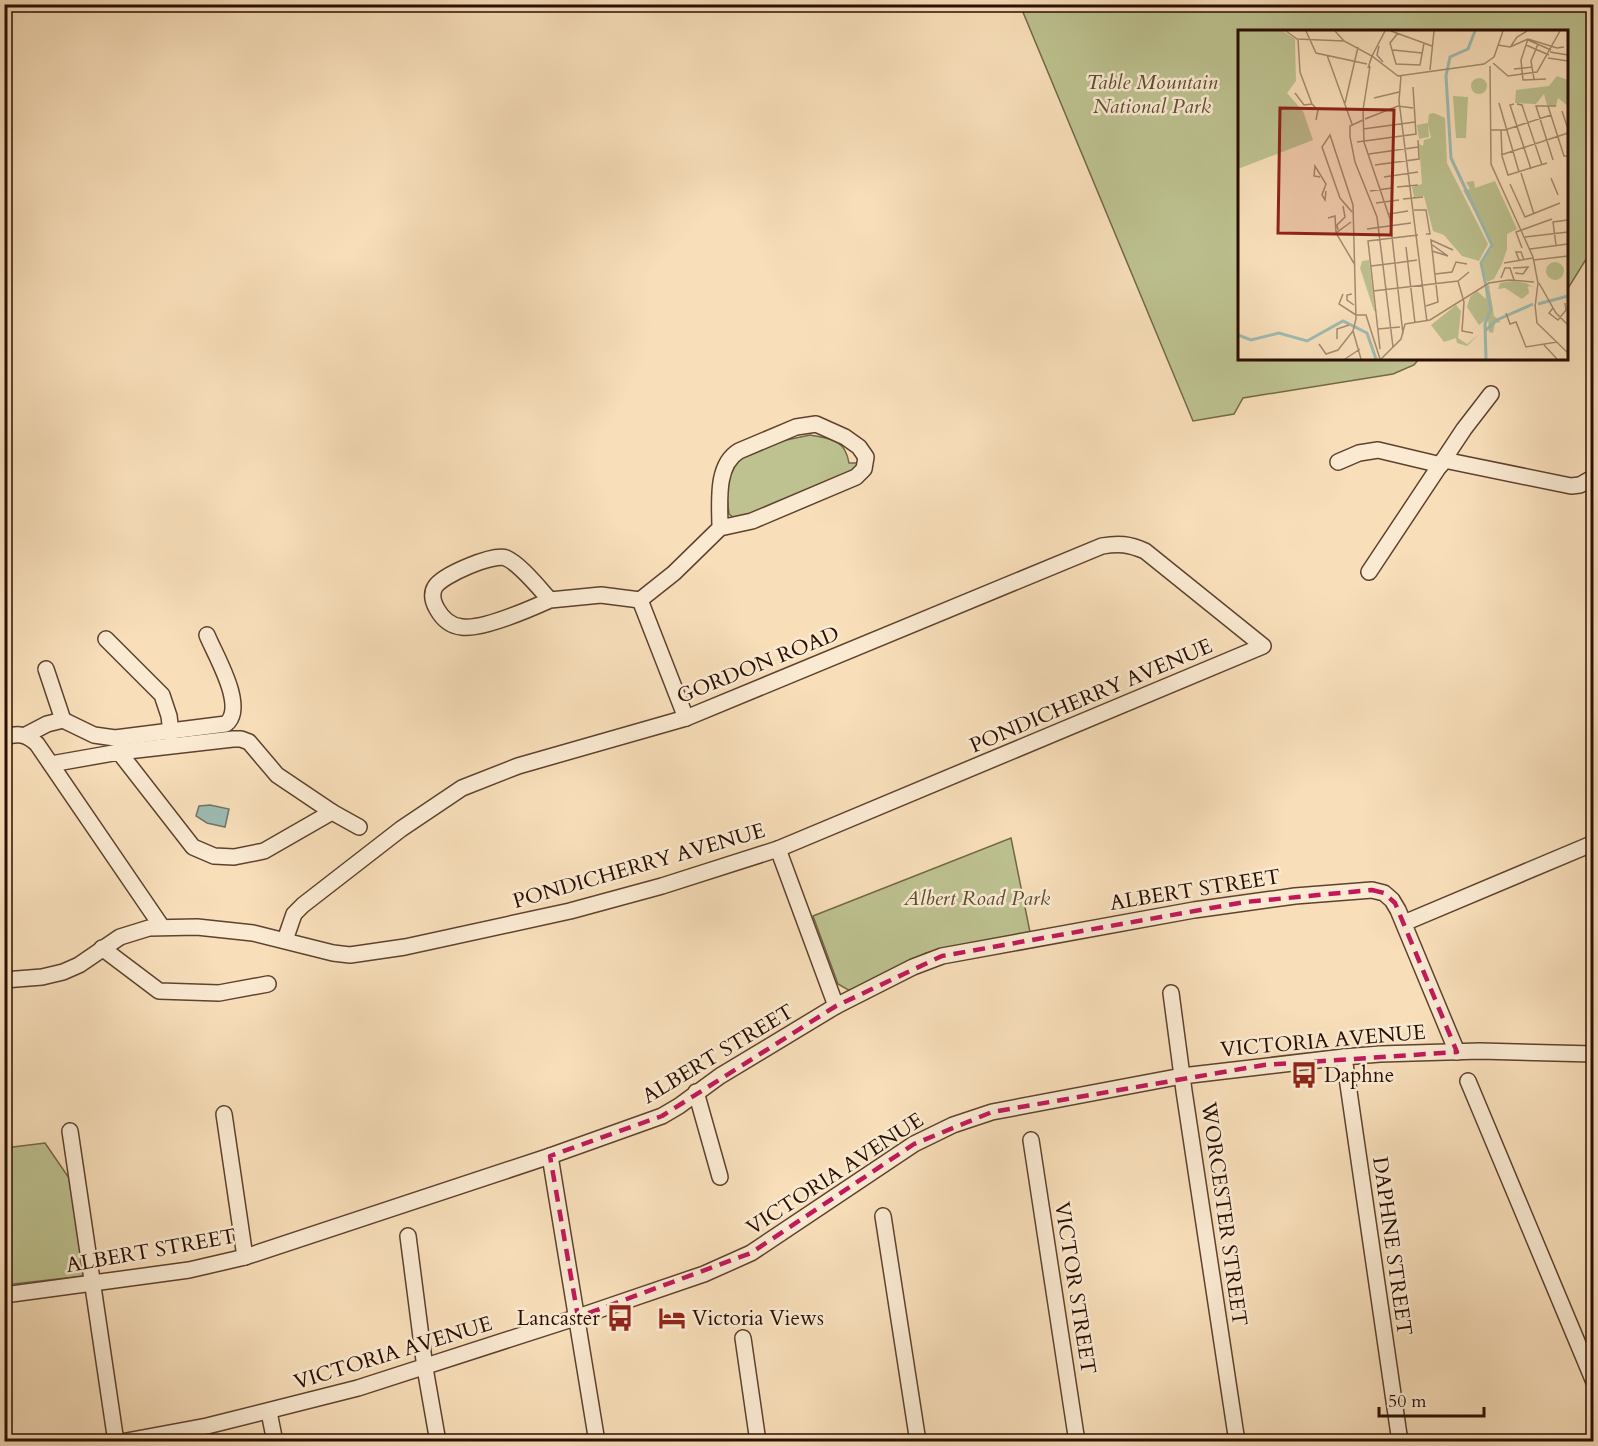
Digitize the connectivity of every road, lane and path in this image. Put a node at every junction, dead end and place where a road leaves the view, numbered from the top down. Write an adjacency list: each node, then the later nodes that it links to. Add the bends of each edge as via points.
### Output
1 (1491, 394): 3 (street)
2 (1338, 462): 3 (street, via 1378,450)
3 (1443, 463): 4 (street, via 1570,486); 6 (street)
4 (1593, 477)
5 (720, 528): 5 (street, via 752,521 856,477 864,469 866,456 845,437 816,424 796,427 745,448 731,456 724,470); 8 (street)
6 (1369, 572)
7 (550, 600): 7 (street, via 517,567 501,558 454,573 437,584 432,595 442,617 466,627 526,611); 8 (street, via 601,595)
8 (640, 600): 13 (street)
9 (207, 635): 15 (street, via 233,697 232,717 220,726)
10 (106, 639): 15 (street, via 162,695)
11 (1263, 646): 13 (street, GORDON ROAD, via 1145,550 1117,543); 23 (street, PONDICHERRY AVENUE)
12 (46, 669): 14 (street)
13 (686, 718): 26 (street, GORDON ROAD, via 518,766 462,788 401,829 303,905 294,915)
14 (63, 720): 15 (street, via 102,737); 16 (street)
15 (171, 732)
16 (26, 735): 17 (street); 19 (street)
17 (4, 736)
18 (119, 752): 19 (street); 20 (street, via 244,740 285,781); 20 (street, via 194,847 214,856 264,851)
19 (51, 764): 25 (street)
20 (332, 812): 21 (street)
21 (359, 827)
22 (1593, 843): 24 (street)
23 (778, 849): 26 (street, PONDICHERRY AVENUE, via 570,911 390,950 350,955); 31 (street)
24 (1404, 923): 31 (street, ALBERT STREET, via 1395,903 1384,892 1372,890 1245,902 942,956); 32 (street)
25 (162, 927): 26 (street, PONDICHERRY AVENUE, via 217,928); 27 (street, PONDICHERRY AVENUE, via 136,931)
26 (285, 940)
27 (102, 948): 28 (street, PONDICHERRY AVENUE, via 63,972); 29 (street, via 159,991 219,993)
28 (4, 980)
29 (268, 984)
30 (1172, 993): 35 (street, WORCESTER STREET)
31 (836, 1006): 37 (street, ALBERT STREET)
32 (1456, 1052): 33 (street, VICTORIA AVENUE); 34 (street, VICTORIA AVENUE)
33 (1593, 1054)
34 (1344, 1057): 35 (street, VICTORIA AVENUE); 62 (street, DAPHNE STREET)
35 (1182, 1076): 48 (street, VICTORIA AVENUE, via 1015,1107 953,1125 914,1144 751,1252 704,1274); 61 (street, WORCESTER STREET)
36 (1468, 1081): 51 (street)
37 (696, 1092): 41 (street, ALBERT STREET, via 662,1116); 42 (street)
38 (224, 1114): 45 (street)
39 (70, 1131): 46 (street)
40 (1031, 1140): 60 (street, VICTOR STREET)
41 (550, 1156): 45 (street, ALBERT STREET); 48 (street)
42 (720, 1176)
43 (883, 1216): 59 (street)
44 (408, 1236): 50 (street)
45 (245, 1257): 46 (street, ALBERT STREET)
46 (94, 1284): 47 (street, ALBERT STREET); 53 (street)
47 (4, 1295)
48 (578, 1317): 50 (street, VICTORIA AVENUE); 57 (street)
49 (743, 1338): 58 (street)
50 (425, 1368): 52 (street, VICTORIA AVENUE); 56 (street)
51 (1593, 1382)
52 (270, 1412): 54 (street, VICTORIA AVENUE); 55 (street)
53 (116, 1442)
54 (121, 1442)
55 (275, 1442)
56 (438, 1442)
57 (597, 1442)
58 (758, 1442)
59 (918, 1442)
60 (1077, 1442)
61 (1237, 1442)
62 (1400, 1442)

